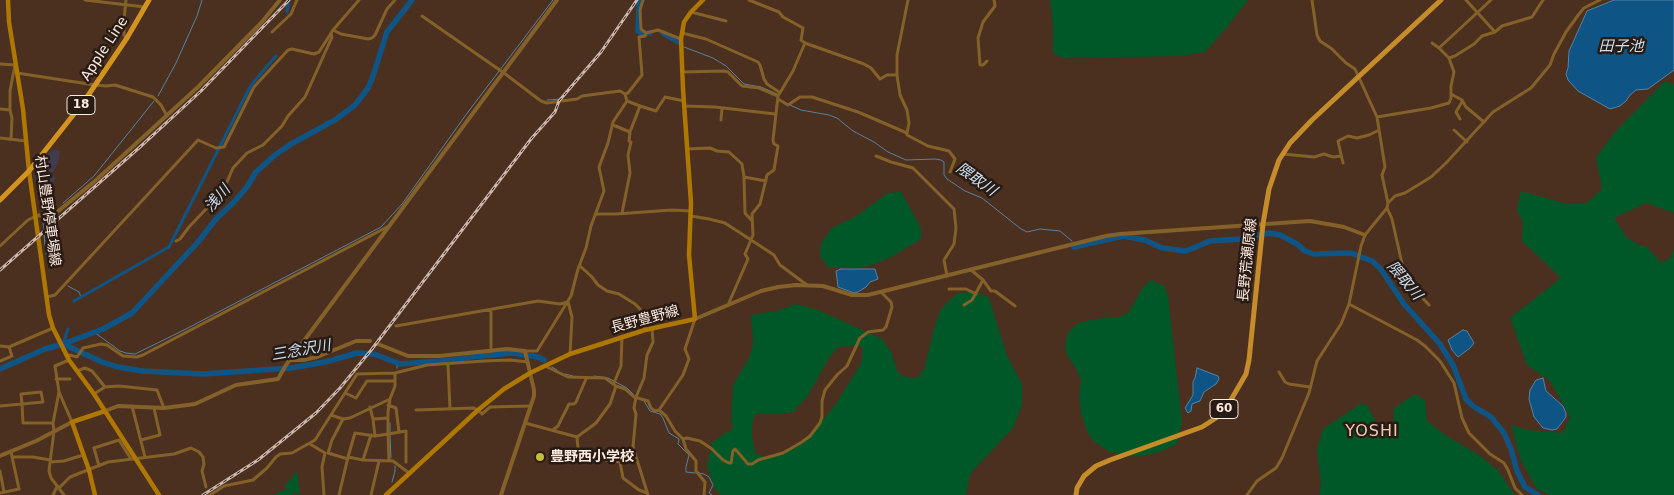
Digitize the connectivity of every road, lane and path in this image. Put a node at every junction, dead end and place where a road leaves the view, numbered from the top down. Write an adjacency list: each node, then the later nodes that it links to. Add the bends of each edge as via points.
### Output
1 (8, 0): 38 (main road, 村山豊野停車場線)
2 (85, 0): 20 (street)
3 (149, 0): 21 (highway, Apple Line / 18)
4 (280, 0): 56 (street, via 240,45)
5 (297, 0): 26 (street, via 291,14)
6 (359, 0): 27 (street)
7 (395, 0): 27 (street, via 372,38)
8 (557, 0): 41 (street)
9 (643, 0): 29 (street, via 641,30)
10 (703, 0): 22 (main road, 長野豊野線)
11 (749, 0): 32 (street, via 780,12 803,28 801,40)
12 (908, 0): 42 (street)
13 (994, 0): 36 (street, via 995,6 983,22 978,38 980,65)
14 (1312, 0): 43 (street, via 1320,41 1355,69)
15 (1441, 0): 43 (main road, 長野荒瀬原線 / 60)
16 (1466, 0): 23 (street)
17 (1490, 0): 23 (street)
18 (1543, 0): 28 (street, via 1532,17 1502,26)
19 (1600, 0): 60 (street, via 1579,14 1550,65 1532,88 1493,112)
20 (126, 2): 21 (street); 31 (street, via 124,35)
21 (145, 7): 31 (highway, Apple Line / 18)
22 (691, 12): 25 (street); 30 (main road, 長野豊野線, via 684,22)
23 (1478, 12): 28 (street); 34 (street)
24 (422, 16): 41 (street)
25 (726, 21)
26 (272, 32)
27 (332, 32): 91 (street, via 305,97 263,145 247,153 233,168 223,192); 101 (street, via 319,52 288,50 254,87 224,147 216,148 198,140 55,295)
28 (1495, 32): 35 (street, via 1482,36)
29 (646, 33): 30 (street, via 658,30); 45 (street, via 639,37 642,75)
30 (681, 36): 39 (main road, 長野豊野線); 47 (street, via 706,39 758,62 764,79)
31 (127, 38): 44 (highway, Apple Line / 18)
32 (805, 43): 42 (street, via 864,64 880,79 887,75); 47 (street)
33 (1432, 43): 34 (street)
34 (1439, 48): 35 (street)
35 (1449, 58): 46 (street, via 1454,72)
36 (987, 61)
37 (0, 64): 38 (street)
38 (15, 64): 40 (main road, 村山豊野停車場線); 54 (street)
39 (682, 72): 47 (street, via 724,70 742,86 759,88); 50 (main road, 長野豊野線)
40 (17, 73): 44 (street); 68 (main road, 村山豊野停車場線)
41 (504, 73): 45 (street, via 547,103 620,91); 87 (street)
42 (897, 76): 65 (street, via 907,110)
43 (1358, 77): 57 (street); 71 (main road, 長野荒瀬原線 / 60, via 1312,120)
44 (95, 85): 56 (street, via 115,85 153,97 162,105); 75 (highway, Apple Line / 18)
45 (625, 94): 48 (street)
46 (1451, 94): 49 (street); 57 (street, via 1448,103 1432,108)
47 (778, 96): 55 (street); 65 (street, via 788,105 800,97 817,98)
48 (627, 101): 51 (street); 61 (street)
49 (1462, 101): 58 (street, via 1456,112); 60 (street)
50 (684, 103): 51 (street, via 665,97 656,111); 52 (street); 70 (main road, 長野豊野線)
51 (640, 106): 64 (street)
52 (722, 108): 55 (street); 59 (street)
53 (0, 109): 54 (street)
54 (10, 110): 67 (street)
55 (775, 114): 78 (street, via 773,140 778,146 774,170)
56 (166, 116): 85 (street, via 62,210)
57 (1377, 117): 62 (street)
58 (1460, 118)
59 (721, 120)
60 (1484, 122): 69 (street)
61 (612, 124): 64 (street); 84 (street, via 599,167 604,191)
62 (1380, 130): 73 (street, via 1338,141); 80 (street, via 1385,167 1382,175)
63 (1454, 130): 69 (street)
64 (630, 132): 82 (street, via 630,173)
65 (907, 133): 76 (street, via 928,146 949,151 955,159)
66 (0, 138): 67 (street)
67 (11, 139): 68 (street)
68 (26, 141): 75 (main road, 村山豊野停車場線)
69 (1467, 142): 80 (street, via 1431,177)
70 (687, 149): 77 (street, via 710,148 729,152 742,164); 83 (main road, 長野豊野線)
71 (1283, 154): 73 (street); 88 (main road, 長野荒瀬原線 / 60, via 1271,179)
72 (876, 156): 95 (street, via 913,168 954,209 954,244 944,260)
73 (1341, 156): 74 (street)
74 (1343, 163)
75 (29, 172): 79 (highway, Apple Line / 18); 85 (main road, 村山豊野停車場線)
76 (950, 172)
77 (744, 177): 78 (street); 86 (street, via 745,213)
78 (766, 181): 86 (street, via 760,204 752,214)
79 (0, 200)
80 (1388, 203): 81 (street)
81 (1387, 208): 89 (street); 104 (street, via 1403,268 1414,289)
82 (622, 213): 83 (street, via 672,210); 84 (street)
83 (691, 213): 90 (street, via 725,223); 109 (main road, 長野豊野線, via 689,255)
84 (595, 214): 93 (street)
85 (36, 216): 92 (street); 101 (main road, 村山豊野停車場線)
86 (752, 222): 90 (street)
87 (392, 225): 122 (street, via 143,355 124,356 101,344 83,348 77,357); 123 (street)
88 (1263, 227): 89 (street, via 1310,221 1344,227); 94 (street, via 1106,236); 207 (main road, 長野荒瀬原線 / 60, via 1249,360 1246,374 1228,405 1202,427 1096,466 1084,476)
89 (1365, 235): 103 (street)
90 (751, 239): 97 (street); 105 (street, via 745,254 748,260)
91 (176, 241)
92 (0, 246)
93 (580, 266): 102 (street); 113 (street, via 598,285 635,304 640,309)
94 (971, 270): 95 (street); 96 (street)
95 (947, 276): 99 (street)
96 (983, 280): 100 (street); 107 (street, via 991,290)
97 (807, 285): 99 (street, via 834,288 860,296); 105 (street, via 761,291)
98 (949, 289): 100 (street, via 966,289)
99 (882, 293): 172 (street, via 892,307 886,327 860,338 847,366 825,390 820,423 802,442 783,453 748,464 735,450 729,463 700,441)
100 (976, 294): 106 (street, via 969,304)
101 (47, 297): 111 (main road, 村山豊野停車場線)
102 (568, 302): 108 (street, via 538,301); 120 (street, via 537,351); 121 (street, via 572,317)
103 (1349, 304): 140 (street, via 1341,324 1320,356); 209 (street, via 1417,340 1440,361 1454,383 1469,433 1504,463 1515,488)
104 (1429, 304)
105 (728, 305): 109 (street)
106 (964, 305)
107 (1015, 306)
108 (491, 310): 110 (street); 119 (street)
109 (695, 319): 112 (main road, 長野豊野線); 157 (street, via 686,349 689,360 679,382)
110 (396, 326)
111 (53, 328): 118 (street); 122 (main road, 村山豊野停車場線)
112 (652, 328): 113 (main road, 長野豊野線); 144 (street, via 653,342)
113 (646, 330): 114 (main road, 長野豊野線)
114 (622, 337): 121 (main road, 長野豊野線); 138 (street, via 621,366)
115 (370, 341): 123 (street, via 356,341 317,357)
116 (378, 344): 119 (street, via 408,356)
117 (0, 346): 118 (street)
118 (9, 347): 125 (street, via 12,356)
119 (492, 350): 120 (street)
120 (525, 352): 124 (street)
121 (570, 354): 127 (main road, 長野豊野線)
122 (68, 357): 128 (main road, 村山豊野停車場線); 133 (street, via 55,366)
123 (290, 360): 152 (street, via 278,379 245,383 195,404)
124 (527, 360): 126 (street); 132 (street)
125 (0, 361)
126 (448, 364): 131 (street, via 427,365); 154 (street)
127 (545, 366): 132 (main road, 長野豊野線); 135 (street, via 563,376)
128 (77, 371): 139 (street, via 85,368 92,371); 143 (main road, 村山豊野停車場線)
129 (1279, 372): 140 (street, via 1289,384)
130 (370, 373): 131 (street); 137 (street); 142 (street, via 357,374)
131 (395, 373): 136 (street)
132 (530, 373): 150 (street, via 534,390); 156 (main road, 長野豊野線)
133 (56, 379): 134 (street); 141 (street)
134 (70, 379)
135 (586, 379): 138 (street, via 605,378); 166 (street, via 576,402 569,404)
136 (395, 380): 137 (street); 145 (street)
137 (367, 381): 142 (street, via 356,398)
138 (614, 383): 144 (street); 171 (street, via 610,404 596,423)
139 (105, 387): 143 (street); 152 (street, via 157,390)
140 (1310, 387): 208 (street, via 1282,458 1276,468 1257,481)
141 (59, 392): 163 (street); 164 (street)
142 (345, 392): 159 (street)
143 (94, 394): 158 (main road, 村山豊野停車場線)
144 (636, 397): 157 (street, via 648,401 655,411); 195 (street, via 633,447)
145 (390, 399): 147 (street); 153 (street)
146 (22, 404): 146 (street, via 21,394 42,392 43,402); 148 (street); 164 (street, via 23,423)
147 (389, 405): 160 (street); 168 (street, via 396,408)
148 (0, 406)
149 (132, 406): 151 (street); 158 (street, via 118,406); 173 (street)
150 (530, 406): 156 (street, via 490,407 482,414); 165 (street)
151 (154, 408): 152 (street); 173 (street, via 160,435)
152 (164, 408)
153 (370, 408): 161 (street); 162 (street)
154 (450, 409): 155 (street); 156 (street)
155 (416, 410)
156 (477, 410): 191 (main road, 長野豊野線)
157 (659, 410): 172 (street)
158 (105, 411): 163 (main road); 182 (main road, 村山豊野停車場線)
159 (331, 414): 161 (street); 174 (street, via 323,430)
160 (388, 418): 162 (street); 169 (street)
161 (343, 419): 176 (street)
162 (373, 419): 170 (street)
163 (72, 422): 167 (street); 177 (main road)
164 (53, 423): 167 (street)
165 (525, 423): 166 (street); 205 (street)
166 (553, 430): 171 (street)
167 (54, 431): 175 (street); 184 (street)
168 (398, 432): 169 (street); 187 (street, via 406,431)
169 (388, 434): 170 (street); 186 (street)
170 (373, 435): 181 (street, via 355,433); 183 (street)
171 (578, 437): 195 (street, via 578,448 604,460 620,462 623,478)
172 (683, 439): 206 (street, via 686,449 696,461 696,471 705,482)
173 (141, 440): 180 (street)
174 (310, 444): 176 (street); 200 (street, via 292,453 280,454 253,480 224,486)
175 (11, 452): 178 (street); 179 (street)
176 (327, 453): 181 (street); 201 (street, via 322,467)
177 (83, 455): 184 (street); 189 (main road)
178 (0, 456)
179 (13, 457): 184 (street); 194 (street, via 19,489)
180 (145, 457): 182 (street); 192 (street, via 194,449 203,457)
181 (348, 458): 183 (street); 202 (street)
182 (134, 459): 188 (street, via 114,460); 188 (street, via 119,440 94,448); 199 (main road, 村山豊野停車場線)
183 (363, 460): 185 (street)
184 (50, 461): 193 (street, via 50,478)
185 (379, 461): 186 (street); 203 (street)
186 (389, 461): 191 (street)
187 (406, 462)
188 (99, 466): 189 (street)
189 (89, 470): 193 (street, via 70,477); 198 (main road)
190 (0, 471): 194 (street)
191 (409, 473): 204 (main road, 長野豊野線)
192 (206, 487)
193 (58, 488): 196 (street); 197 (street)
194 (1, 493)
195 (648, 494)
196 (53, 495)
197 (64, 495)
198 (94, 495)
199 (159, 495)
200 (210, 495)
201 (324, 495)
202 (339, 495)
203 (371, 495)
204 (386, 495)
205 (501, 495)
206 (704, 495)
207 (1076, 495)
208 (1247, 495)
209 (1522, 495)

